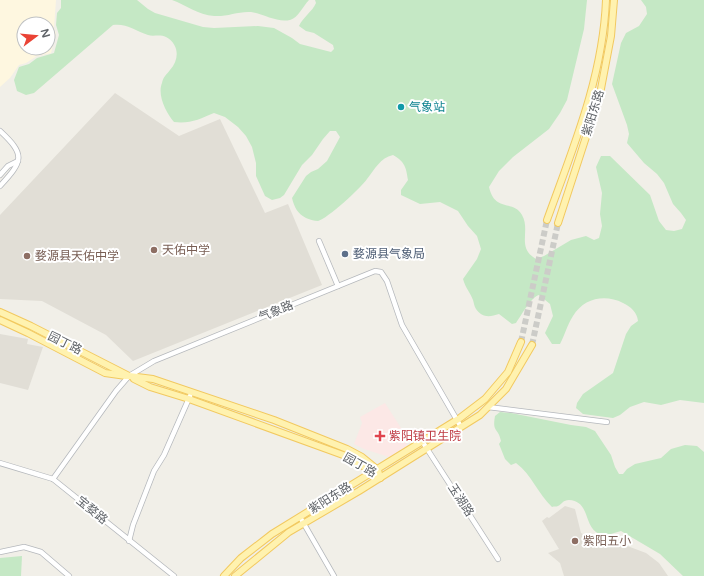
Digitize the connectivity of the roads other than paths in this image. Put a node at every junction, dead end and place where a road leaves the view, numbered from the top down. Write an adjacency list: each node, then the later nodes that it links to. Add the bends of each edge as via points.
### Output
1 (606, 0): 7 (main road, 紫阳东路, via 600,53 585,115)
2 (614, 0): 8 (main road, 紫阳东路, via 611,36 600,94)
3 (0, 131): 4 (street, via 14,144 18,152)
4 (18, 161): 5 (street, via 8,166); 6 (street, via 14,171)
5 (0, 175)
6 (0, 186)
7 (547, 220)
8 (558, 223)
9 (319, 241): 10 (street)
10 (338, 286): 15 (street, 气象路, via 154,361); 18 (street, 气象路, via 375,271 381,272 387,281 402,325)
11 (0, 312): 15 (main road, 园丁路)
12 (0, 320): 15 (main road, 园丁路, via 105,373)
13 (521, 342): 18 (main road, 紫阳东路, via 508,372 485,399)
14 (532, 344): 17 (main road, 紫阳东路, via 506,389)
15 (129, 376): 16 (main road, 园丁路, via 153,379); 26 (street, 气象路)
16 (190, 396): 24 (main road, 园丁路); 24 (main road, 园丁路, via 274,420 347,449 362,457); 29 (street, via 164,455 154,471)
17 (488, 407): 19 (street); 20 (main road, 紫阳东路)
18 (456, 420): 20 (street, 气象路); 21 (main road, 紫阳东路)
19 (607, 422)
20 (461, 427): 22 (main road, 紫阳东路)
21 (422, 441): 22 (street, 玉湖路); 24 (main road, 紫阳东路)
22 (427, 449): 25 (main road, 紫阳东路); 31 (street, 玉湖路)
23 (0, 463): 26 (street, 宝婺路)
24 (375, 471): 25 (main road, 园丁路); 27 (main road, 紫阳东路)
25 (380, 478): 28 (main road, 紫阳东路)
26 (53, 479): 29 (street, 宝婺路)
27 (300, 517): 28 (street); 34 (main road, 紫阳东路, via 272,534 241,558)
28 (303, 523): 35 (main road, 紫阳东路); 36 (street)
29 (129, 540): 33 (street, 宝婺路)
30 (0, 552): 32 (street, via 24,547 41,552)
31 (498, 559)
32 (69, 576)
33 (174, 576)
34 (224, 576)
35 (235, 576)
36 (334, 576)

